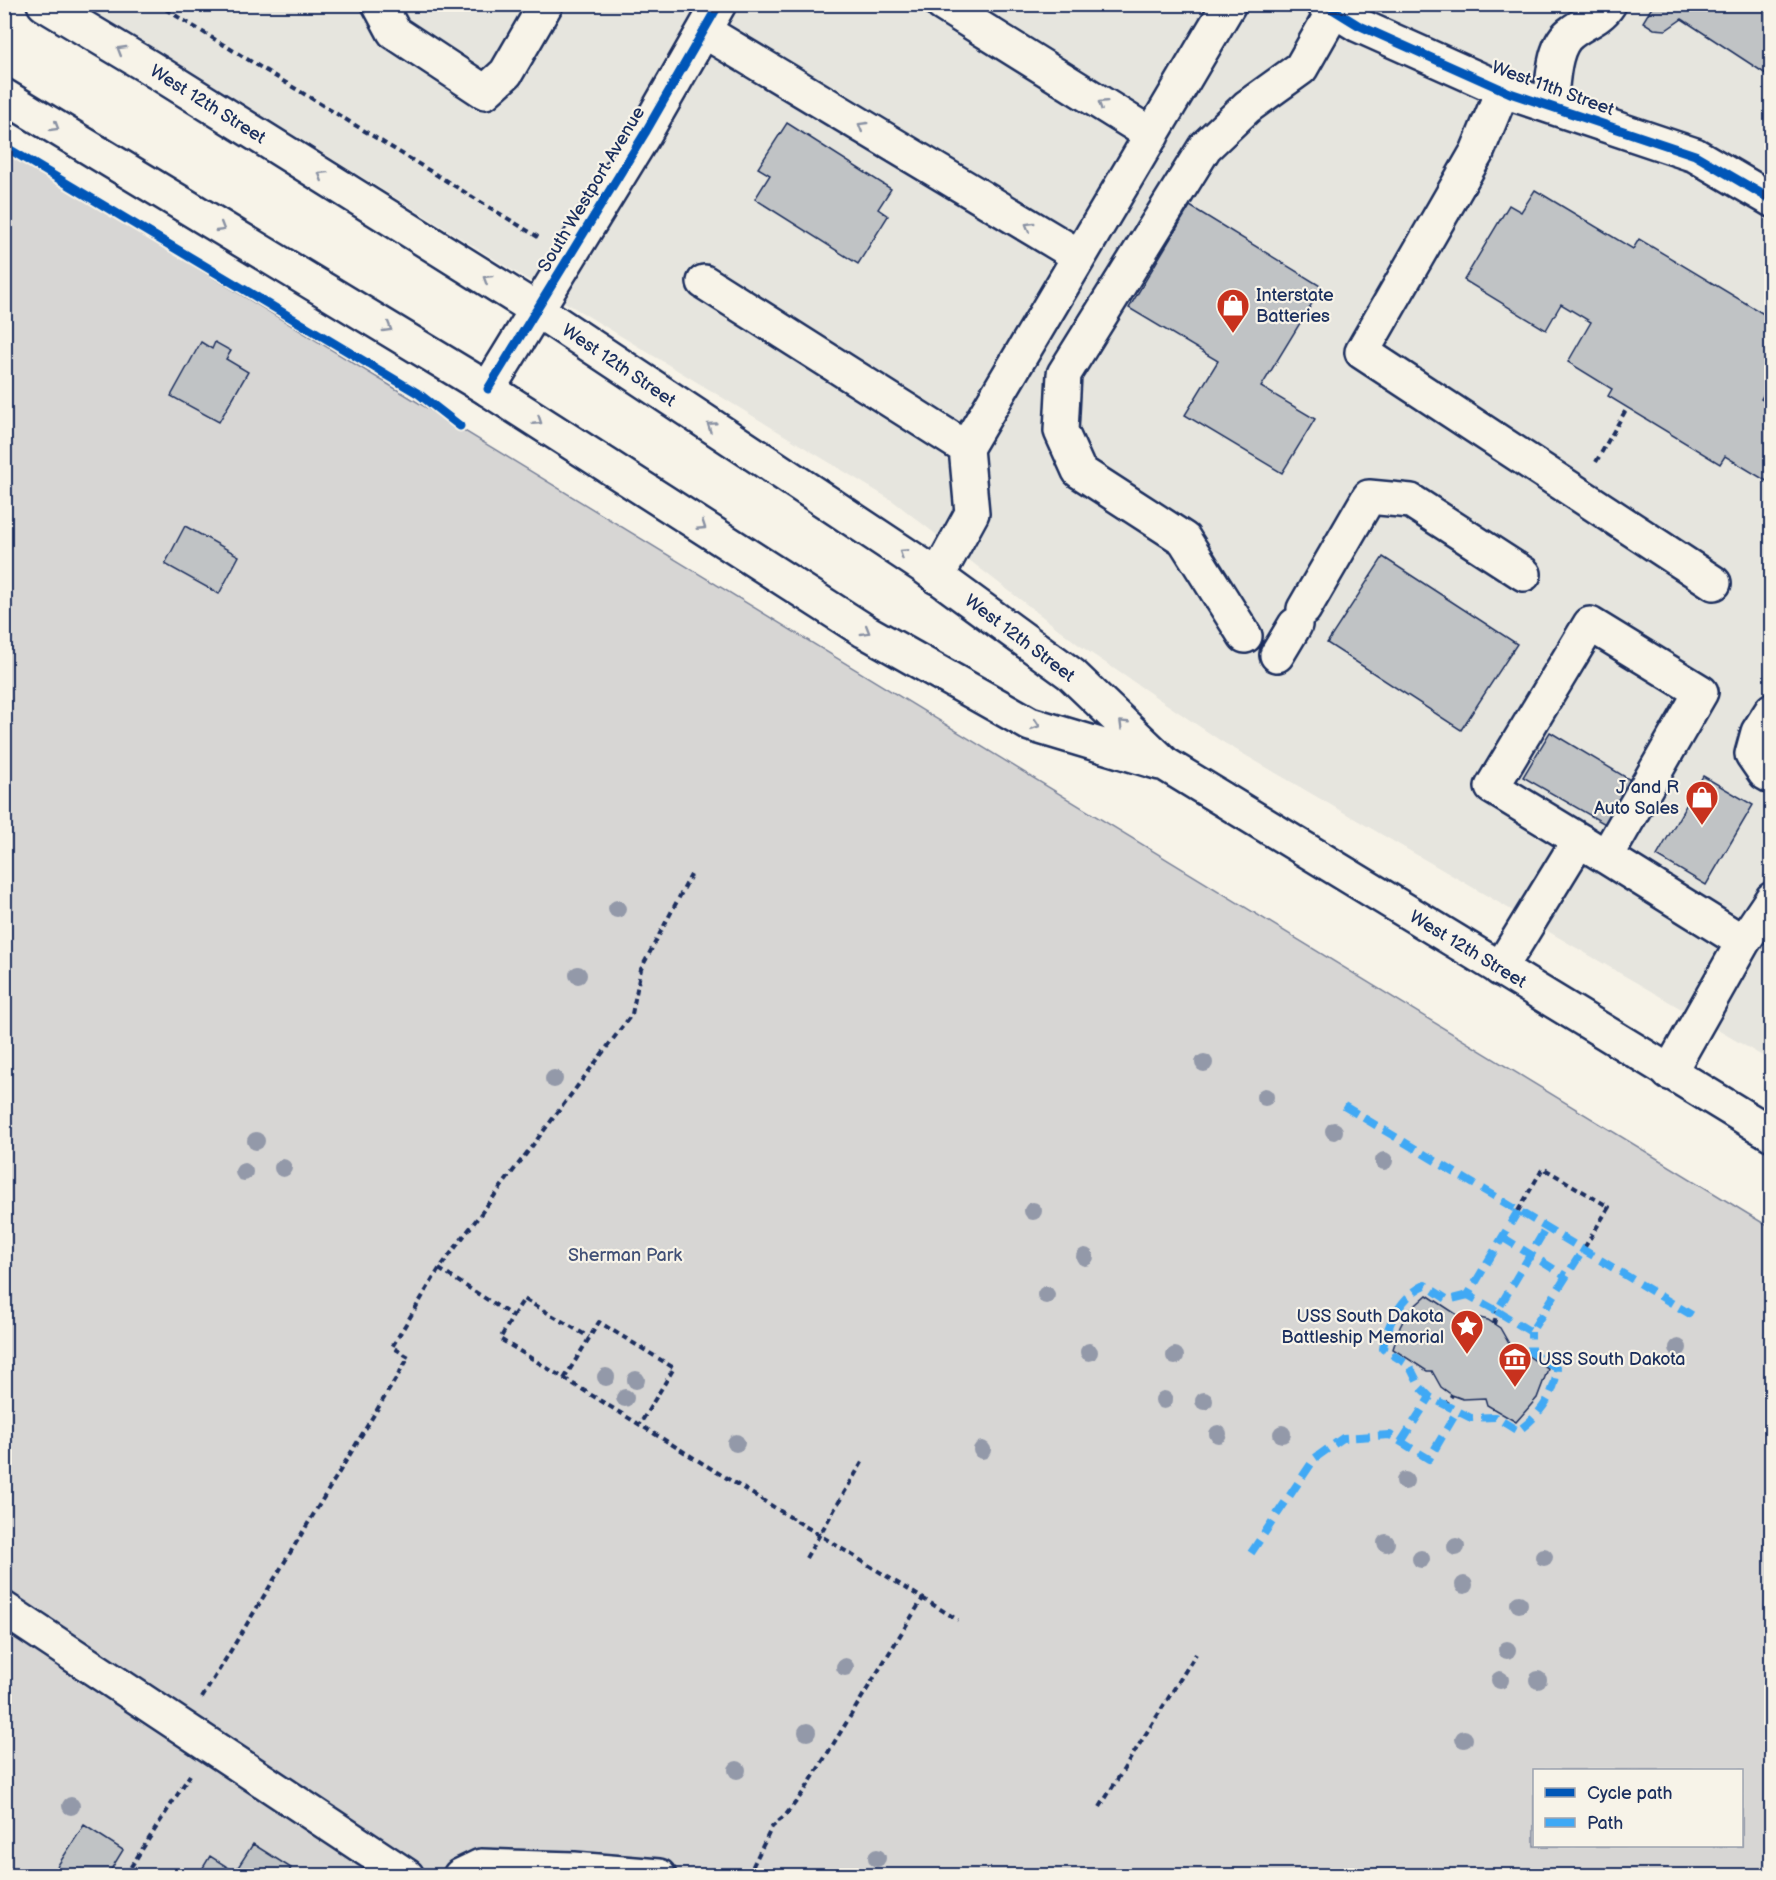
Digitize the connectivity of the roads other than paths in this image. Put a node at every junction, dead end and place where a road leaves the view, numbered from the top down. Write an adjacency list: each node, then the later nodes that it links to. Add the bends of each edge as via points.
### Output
1 (44, 4): 16 (main road, West 12th Street, one-way to 1)
2 (380, 4): 3 (main road, via 394,32 485,92 506,73)
3 (546, 4)
4 (942, 4): 12 (main road, one-way to 4)
5 (1229, 4): 12 (main road)
6 (1610, 4): 11 (main road, via 1603,13 1569,33 1557,56)
7 (1329, 7): 9 (main road, West 11th Street, via 1358,25); 22 (main road, via 1301,68 1247,107 1205,147 1064,374 1061,431 1079,471 1184,539)
8 (712, 18): 14 (main road, one-way to 8); 16 (main road, South Westport Avenue)
9 (1503, 89): 11 (main road, West 11th Street); 21 (main road, via 1477,152 1362,352)
10 (4, 96): 17 (main road, West 12th Street, one-way to 17)
11 (1550, 106): 13 (main road, West 11th Street, via 1695,155)
12 (1152, 135): 14 (main road)
13 (1772, 200)
14 (1079, 256): 18 (main road)
15 (704, 282): 18 (main road)
16 (537, 310): 17 (main road, South Westport Avenue); 20 (main road, West 12th Street, one-way to 16)
17 (488, 389): 25 (main road, West 12th Street, one-way to 25, via 865,631 1030,724)
18 (966, 448): 20 (main road, via 972,513)
19 (1524, 574): 23 (main road, via 1411,501 1369,497)
20 (937, 577): 25 (main road, West 12th Street, one-way to 20, via 1071,674)
21 (1714, 583)
22 (1245, 636)
23 (1277, 655)
24 (1772, 710): 26 (main road, via 1758,732 1752,754)
25 (1165, 764): 31 (main road, West 12th Street)
26 (1772, 777)
27 (1579, 840): 28 (main road); 28 (main road, via 1492,786 1590,624 1701,692); 31 (main road)
28 (1606, 857): 30 (main road)
29 (1772, 899): 30 (main road)
30 (1743, 942): 32 (main road)
31 (1500, 969): 32 (main road, West 12th Street)
32 (1669, 1073): 33 (main road, West 12th Street)
33 (1772, 1134)
34 (4, 1609): 35 (main road)
35 (408, 1875)
36 (460, 1875): 37 (main road, via 481,1866)
37 (659, 1875)

